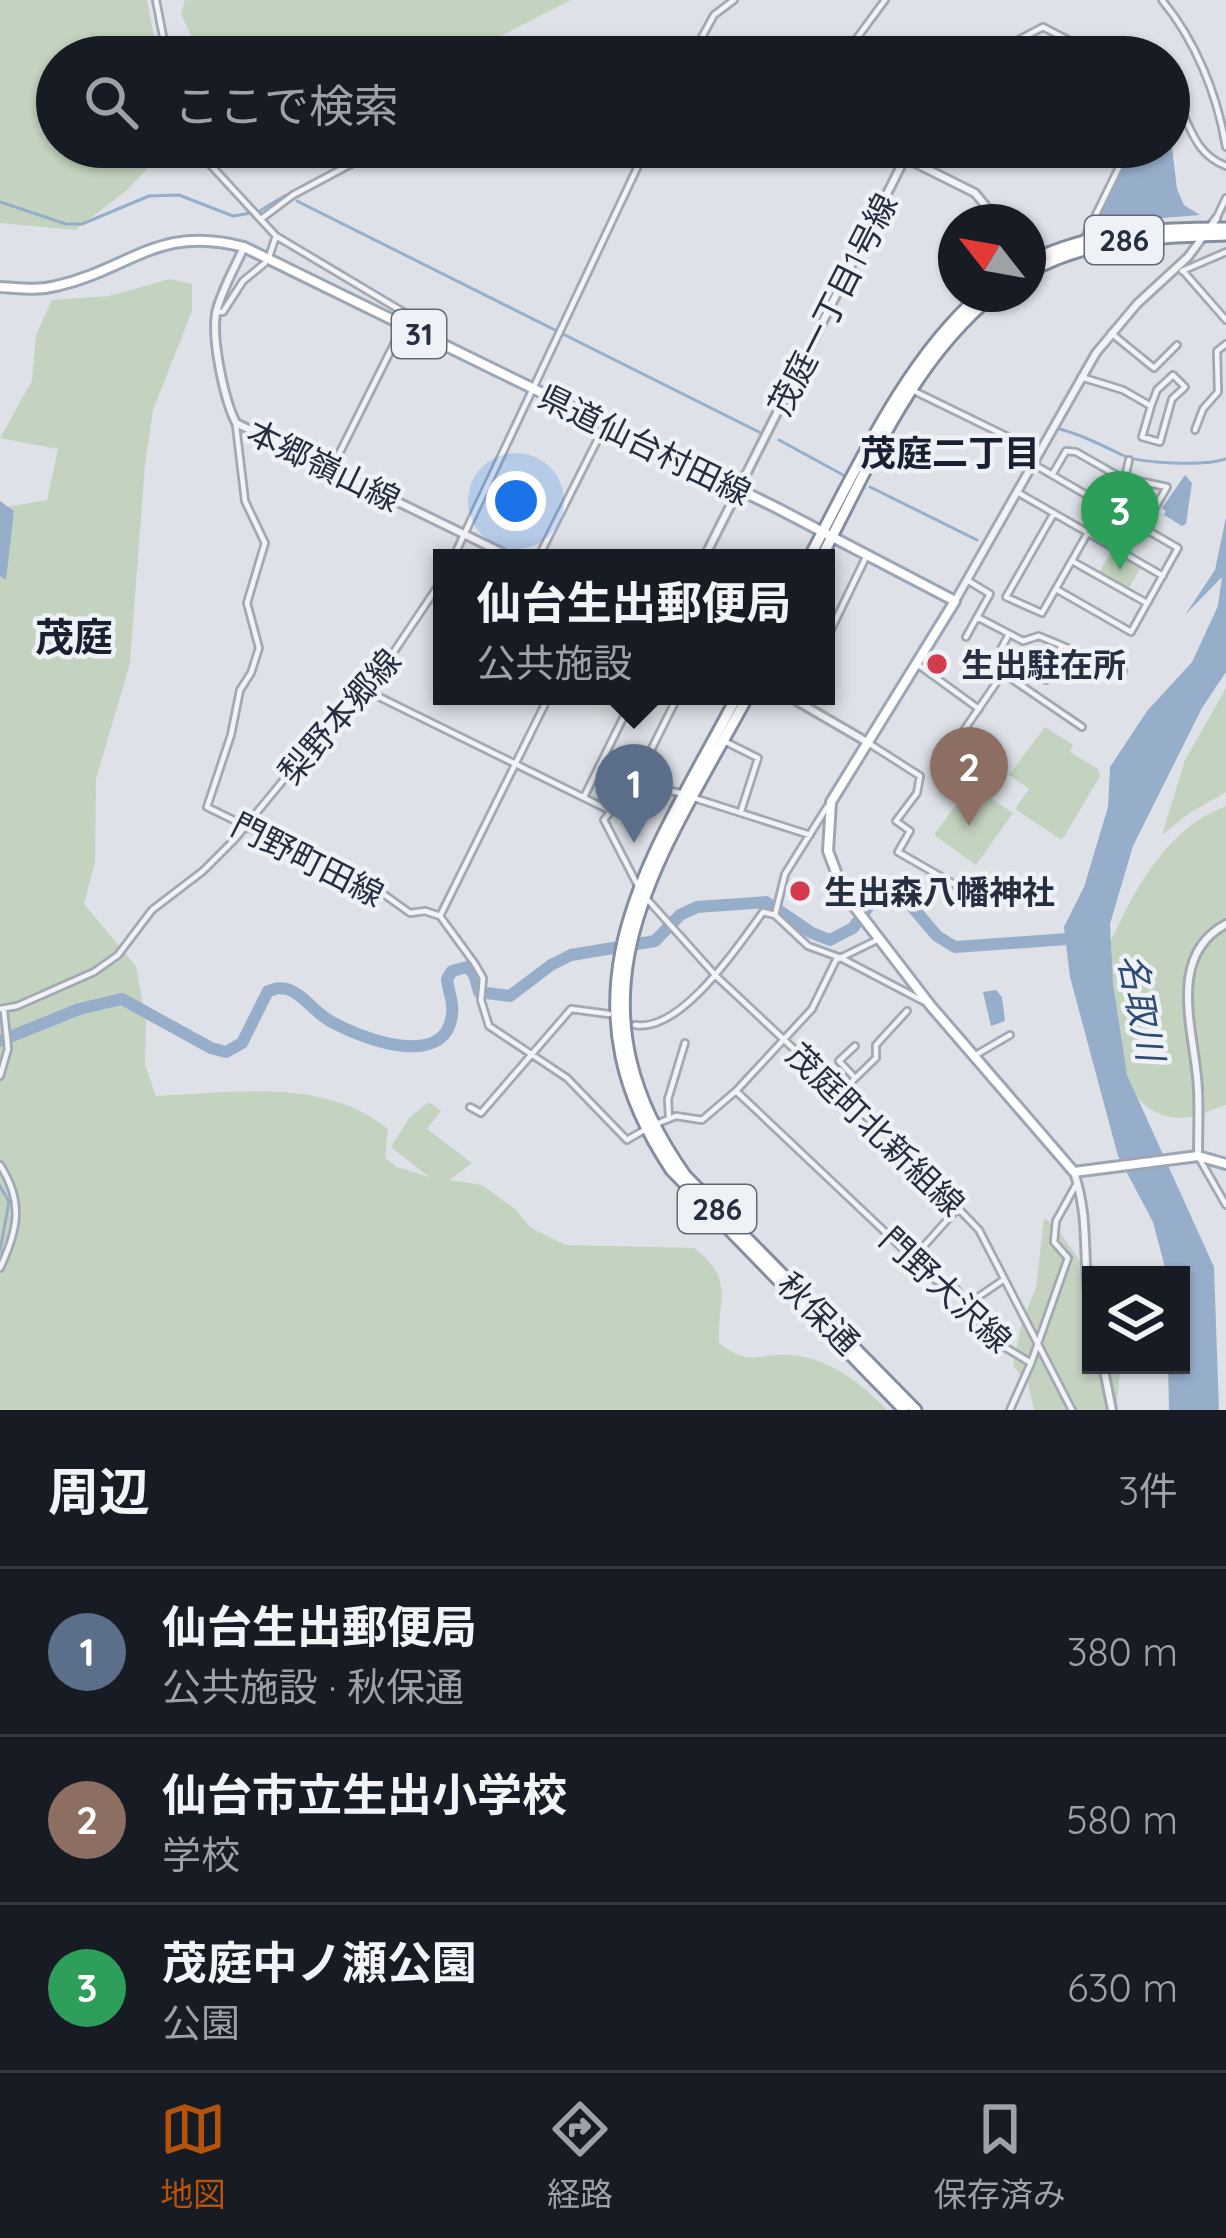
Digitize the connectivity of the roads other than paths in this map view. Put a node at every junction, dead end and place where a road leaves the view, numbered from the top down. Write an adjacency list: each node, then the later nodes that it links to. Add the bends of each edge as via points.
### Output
1 (156, 0): 5 (street)
2 (734, 0): 6 (street)
3 (885, 0): 7 (street)
4 (1162, 0): 10 (street)
5 (162, 36)
6 (702, 36)
7 (858, 36)
8 (1025, 36): 9 (street, via 1042,27)
9 (1060, 36)
10 (1189, 36)
11 (1190, 37): 13 (street)
12 (1190, 128): 14 (street)
13 (1226, 147)
14 (1226, 166)
15 (213, 168): 23 (street)
16 (344, 168): 23 (street)
17 (637, 168): 43 (street)
18 (899, 168): 55 (street, 茂庭一丁目1号線)
19 (924, 168): 22 (street, 茂庭一丁目1号線)
20 (1119, 168): 27 (street)
21 (1226, 198): 24 (street)
22 (984, 204)
23 (256, 215): 26 (street)
24 (1208, 232): 25 (highway, 286); 27 (highway, 286, via 1136,229); 31 (highway, 286, via 1114,242); 32 (street)
25 (1226, 232)
26 (277, 236): 34 (street, via 267,260); 38 (street, via 405,313)
27 (1084, 239): 30 (highway, 286)
28 (244, 247): 33 (main road, 県道仙台村田線 / 31, via 178,241 56,286); 34 (street, 本郷嶺山線); 38 (main road, 県道仙台村田線 / 31)
29 (1226, 253): 32 (street)
30 (1046, 255)
31 (1046, 264)
32 (1180, 270): 37 (street); 39 (street)
33 (0, 287)
34 (216, 312): 46 (street, 本郷嶺山線)
35 (963, 312): 62 (highway, via 915,368)
36 (976, 312): 44 (highway)
37 (1226, 320)
38 (403, 327): 43 (main road, 県道仙台村田線 / 31); 52 (street)
39 (1111, 333): 41 (street, via 1154,368); 42 (street)
40 (1226, 344): 48 (street, via 1217,351 1218,392)
41 (1177, 345)
42 (1081, 377): 45 (street); 49 (street)
43 (530, 388): 47 (main road, 県道仙台村田線 / 31); 61 (street)
44 (912, 390): 49 (street); 62 (highway)
45 (1151, 406): 45 (street, via 1173,375 1185,387 1172,398 1160,442 1142,437)
46 (236, 423): 52 (street, 本郷嶺山線); 103 (street, 門野町田線, via 245,501 265,543 247,603 259,648 207,807)
47 (605, 425): 55 (main road, 県道仙台村田線 / 31); 65 (street)
48 (1195, 430)
49 (1039, 452): 51 (street)
50 (1129, 460): 54 (street)
51 (1032, 463): 53 (street); 56 (street)
52 (332, 469): 61 (street, 本郷嶺山線)
53 (1052, 475): 54 (street, via 1066,451); 57 (street)
54 (1125, 478): 59 (street, via 1167,487)
55 (738, 489): 62 (main road, 県道仙台村田線 / 31); 66 (street, 茂庭一丁目1号線)
56 (1016, 492): 58 (street); 72 (street)
57 (1103, 506): 59 (street); 60 (street)
58 (1054, 513): 60 (street); 73 (street, via 1006,597 1042,613)
59 (1144, 527): 71 (street, via 1178,548)
60 (1088, 533): 70 (street); 71 (street)
61 (464, 534): 63 (street); 64 (street, 本郷嶺山線)
62 (828, 534): 67 (highway); 68 (highway); 69 (main road, 県道仙台村田線 / 31)
63 (457, 549)
64 (495, 549)
65 (543, 549)
66 (708, 549)
67 (816, 549)
68 (824, 549)
69 (867, 555): 75 (main road, 県道仙台村田線 / 31); 78 (street)
70 (1072, 561): 73 (street); 76 (street)
71 (1163, 576): 76 (street)
72 (967, 580): 75 (street); 77 (street, via 990,595)
73 (1056, 589): 76 (street, via 1131,632)
74 (433, 595): 84 (street, 梨野本郷線)
75 (955, 601): 82 (main road)
76 (1147, 604)
77 (977, 617): 79 (street); 80 (street)
78 (835, 621)
79 (1009, 634): 81 (street); 81 (street, via 1001,649 1046,680)
80 (966, 637)
81 (1062, 646): 83 (street)
82 (917, 664): 91 (street); 95 (main road)
83 (1124, 671)
84 (363, 688): 96 (street); 103 (street, 梨野本郷線)
85 (544, 705): 96 (street)
86 (630, 705): 98 (street)
87 (674, 705): 97 (street)
88 (733, 705): 99 (highway, 秋保通 / 286)
89 (743, 705): 94 (highway, 秋保通 / 286)
90 (807, 705): 95 (street)
91 (980, 709): 92 (street, via 1004,673); 93 (street)
92 (1082, 727)
93 (960, 736)
94 (724, 740): 99 (highway, 秋保通 / 286); 102 (street, via 758,758)
95 (867, 742): 100 (main road); 106 (street, via 920,776 896,820 910,831 898,852)
96 (515, 764): 98 (street); 108 (street)
97 (635, 783): 99 (street); 101 (street)
98 (584, 796): 101 (street)
99 (689, 796): 102 (street); 105 (highway, 秋保通 / 286)
100 (831, 802): 104 (street); 110 (main road, via 835,876)
101 (611, 811): 105 (street, 茂庭町北新組線, via 604,820)
102 (741, 811): 104 (street)
103 (245, 825): 108 (street, 門野町田線, via 410,913); 114 (street, 梨野本郷線, via 152,910 109,964)
104 (810, 835): 107 (street, via 784,874)
105 (640, 890): 112 (street, 茂庭町北新組線); 130 (highway, 秋保通 / 286, via 623,953 617,1029 630,1087)
106 (981, 899)
107 (776, 913): 111 (street, via 808,946); 112 (street, via 763,912)
108 (440, 916): 122 (street, via 476,964 489,1026)
109 (1226, 924): 131 (street, via 1204,940 1188,978)
110 (877, 937): 111 (street); 113 (main road)
111 (841, 958): 113 (street); 119 (street)
112 (716, 976): 117 (street, via 656,1024); 119 (street, 茂庭町北新組線)
113 (930, 1005): 123 (main road)
114 (2, 1008): 124 (street, via 8,1042)
115 (907, 1011): 125 (street)
116 (609, 1014): 122 (street, via 572,1009)
117 (635, 1024)
118 (1010, 1035): 123 (street)
119 (784, 1040): 126 (street); 127 (street, 茂庭町北新組線)
120 (686, 1042): 129 (street)
121 (855, 1046): 125 (street, via 839,1060)
122 (532, 1055): 128 (street, via 481,1113); 130 (street, via 627,1140)
123 (974, 1056): 134 (main road)
124 (0, 1076)
125 (855, 1078): 127 (street)
126 (736, 1091): 129 (street, via 702,1120); 138 (street, 門野大沢線)
127 (841, 1092): 137 (street, 茂庭町北新組線)
128 (470, 1107)
129 (669, 1119): 130 (street)
130 (650, 1127): 146 (highway, 秋保通 / 286, via 688,1191); 147 (highway, 秋保通 / 286, via 700,1191)
131 (1198, 1156): 132 (main road); 134 (main road); 136 (street)
132 (1226, 1164)
133 (0, 1165): 140 (street, via 18,1205)
134 (1078, 1172): 135 (street)
135 (1077, 1183): 139 (street); 143 (street, 門野大沢線, via 1056,1221 1054,1242 1068,1258)
136 (1226, 1205)
137 (958, 1208): 138 (street); 141 (street, 茂庭町北新組線)
138 (914, 1257): 142 (street, 門野大沢線)
139 (1086, 1266)
140 (0, 1268)
141 (1004, 1278): 142 (street); 143 (street, 茂庭町北新組線)
142 (968, 1304): 144 (street, 門野大沢線, via 993,1340)
143 (1037, 1345): 144 (street, 門野大沢線); 149 (street, 茂庭町北新組線)
144 (1030, 1363): 148 (street)
145 (1105, 1374): 150 (street)
146 (904, 1410)
147 (916, 1410)
148 (1010, 1410)
149 (1072, 1410)
150 (1112, 1410)

